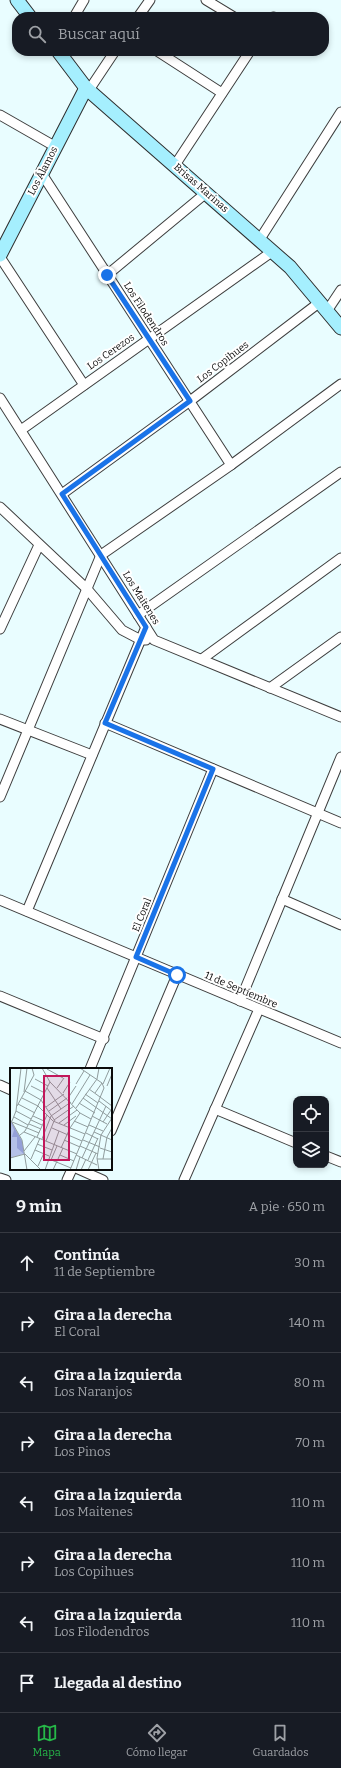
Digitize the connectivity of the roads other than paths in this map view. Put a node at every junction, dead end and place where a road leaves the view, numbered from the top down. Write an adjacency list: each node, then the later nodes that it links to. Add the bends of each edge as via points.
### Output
1 (17, 0): 5 (street)
2 (84, 0): 6 (street)
3 (150, 0): 7 (street)
4 (206, 0): 8 (street)
5 (26, 12)
6 (77, 12)
7 (142, 12)
8 (226, 12)
9 (62, 56): 13 (street, Brisas Marinas)
10 (111, 56): 13 (street)
11 (165, 56): 14 (street)
12 (247, 56): 14 (street)
13 (88, 89): 17 (street, Los Álamos); 18 (street, Brisas Marinas)
14 (222, 93): 18 (street)
15 (341, 112): 22 (street)
16 (0, 115): 17 (street)
17 (56, 147): 19 (street, Los Álamos)
18 (175, 165): 20 (street, Brisas Marinas)
19 (42, 174): 21 (street, Los Álamos); 25 (street, Los Filodendros)
20 (206, 192): 22 (street, Brisas Marinas); 25 (street)
21 (4, 237): 24 (street, Los Álamos)
22 (260, 239): 23 (street, Brisas Marinas)
23 (273, 251): 27 (street, Brisas Marinas); 29 (street, Los Cerezos)
24 (0, 256): 31 (street)
25 (107, 275): 29 (street, Los Filodendros)
26 (341, 290): 27 (street, Los Copihues)
27 (323, 307): 28 (street, Brisas Marinas); 33 (street, Los Copihues)
28 (341, 328)
29 (149, 339): 31 (street, Los Cerezos); 33 (street, Los Filodendros)
30 (341, 384): 35 (street)
31 (84, 385): 34 (street, Los Cerezos)
32 (0, 398): 34 (street, Los Maitenes)
33 (190, 401): 35 (street, Los Filodendros); 37 (street, Los Copihues)
34 (21, 430): 37 (street, Los Maitenes)
35 (231, 465): 40 (street)
36 (341, 472): 43 (street)
37 (62, 494): 40 (street, Los Maitenes)
38 (0, 508): 39 (street)
39 (39, 544): 42 (street); 45 (street)
40 (101, 555): 42 (street); 43 (street, Los Maitenes)
41 (341, 558): 49 (street)
42 (87, 589): 47 (street, via 122,630); 54 (street)
43 (138, 615): 44 (street, Los Maitenes)
44 (146, 627): 47 (street); 48 (street, Los Maitenes)
45 (0, 629)
46 (341, 637): 50 (street)
47 (141, 640): 48 (street); 53 (street)
48 (154, 640): 49 (street, Los Maitenes)
49 (202, 659): 50 (street, Los Maitenes)
50 (270, 688): 51 (street, Los Maitenes)
51 (341, 717)
52 (0, 719): 54 (street)
53 (105, 723): 55 (street); 57 (street)
54 (28, 730): 55 (street); 58 (street)
55 (92, 756): 63 (street)
56 (341, 757): 59 (street)
57 (213, 769): 59 (street); 65 (street, El Coral)
58 (0, 797)
59 (317, 813): 60 (street); 61 (street)
60 (341, 823)
61 (282, 899): 64 (street); 68 (street)
62 (0, 900): 63 (street, 11 de Septiembre)
63 (27, 911): 65 (street, 11 de Septiembre)
64 (341, 925)
65 (136, 957): 66 (street, 11 de Septiembre); 70 (street, El Coral)
66 (177, 975): 68 (street, 11 de Septiembre); 76 (street)
67 (0, 996): 70 (street)
68 (240, 1001): 69 (street, 11 de Septiembre)
69 (259, 1009): 71 (street, 11 de Septiembre); 75 (street)
70 (104, 1039): 72 (street, El Coral)
71 (341, 1043)
72 (90, 1068)
73 (0, 1085): 74 (street)
74 (10, 1090)
75 (215, 1109): 77 (street); 87 (street)
76 (112, 1129)
77 (293, 1142)
78 (329, 1157): 79 (street)
79 (341, 1162)
80 (72, 1170): 85 (street)
81 (83, 1170): 82 (street)
82 (94, 1172): 86 (street)
83 (0, 1178): 84 (street)
84 (6, 1180)
85 (67, 1180)
86 (104, 1180)
87 (184, 1180)

